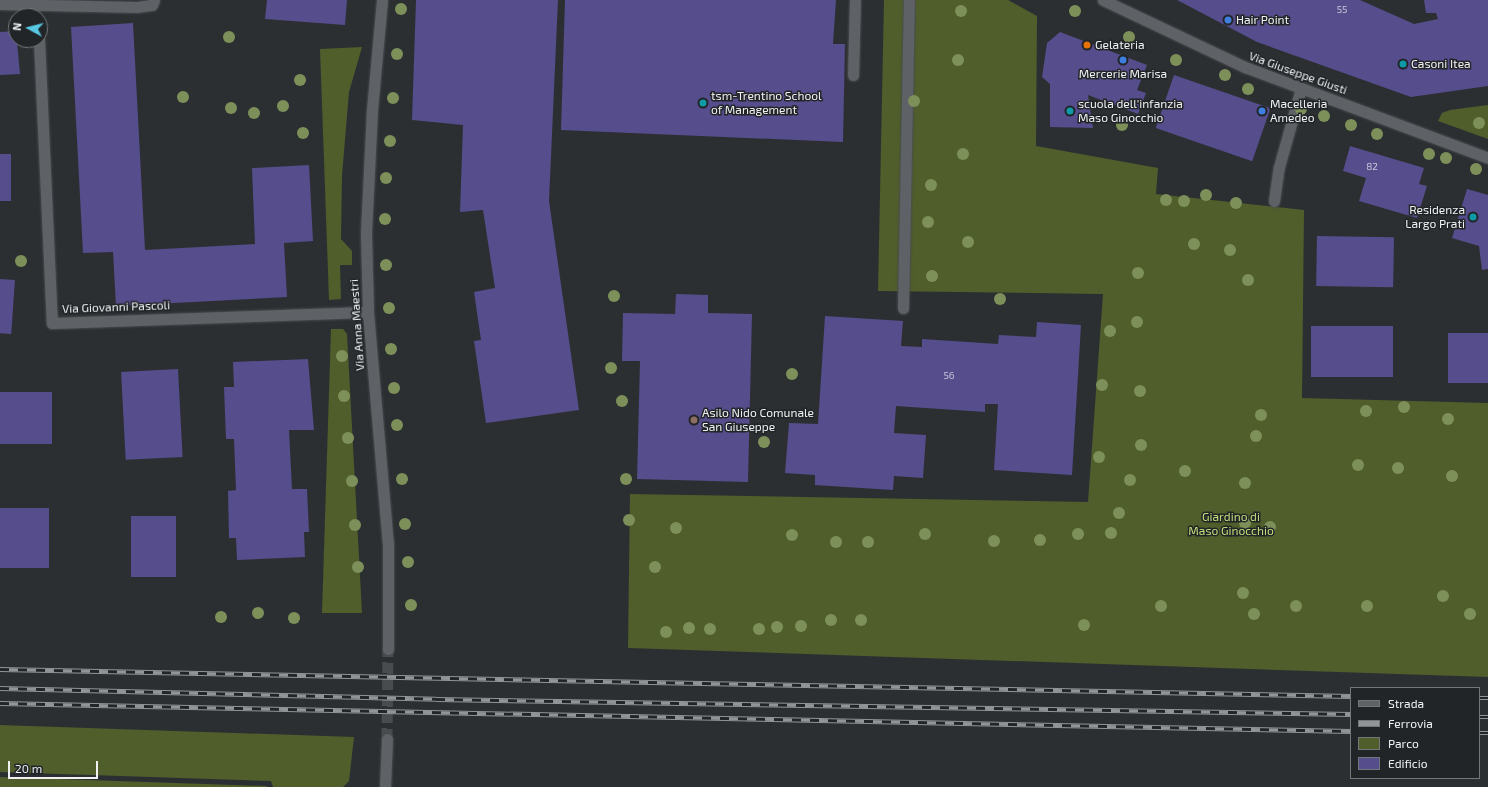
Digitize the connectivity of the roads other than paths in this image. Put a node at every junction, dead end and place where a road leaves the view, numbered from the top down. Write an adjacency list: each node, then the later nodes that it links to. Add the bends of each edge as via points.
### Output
1 (154, 0): 8 (street, via 152,5 137,7)
2 (382, 0): 15 (street, Via Anna Maestri, via 372,110 366,234)
3 (855, 0): 10 (street)
4 (909, 0): 14 (street)
5 (1103, 0): 11 (street, Via Giuseppe Giusti, via 1244,67)
6 (0, 4): 7 (street)
7 (25, 8)
8 (48, 10)
9 (39, 48): 15 (street, Via Giovanni Pascoli, via 52,323)
10 (853, 75)
11 (1301, 88): 12 (street, Via Giuseppe Giusti); 13 (street, via 1279,166)
12 (1488, 158)
13 (1274, 201)
14 (903, 308)
15 (368, 312): 16 (street, Via Anna Maestri, via 388,543)
16 (388, 648)
17 (387, 739): 18 (street)
18 (384, 787)

